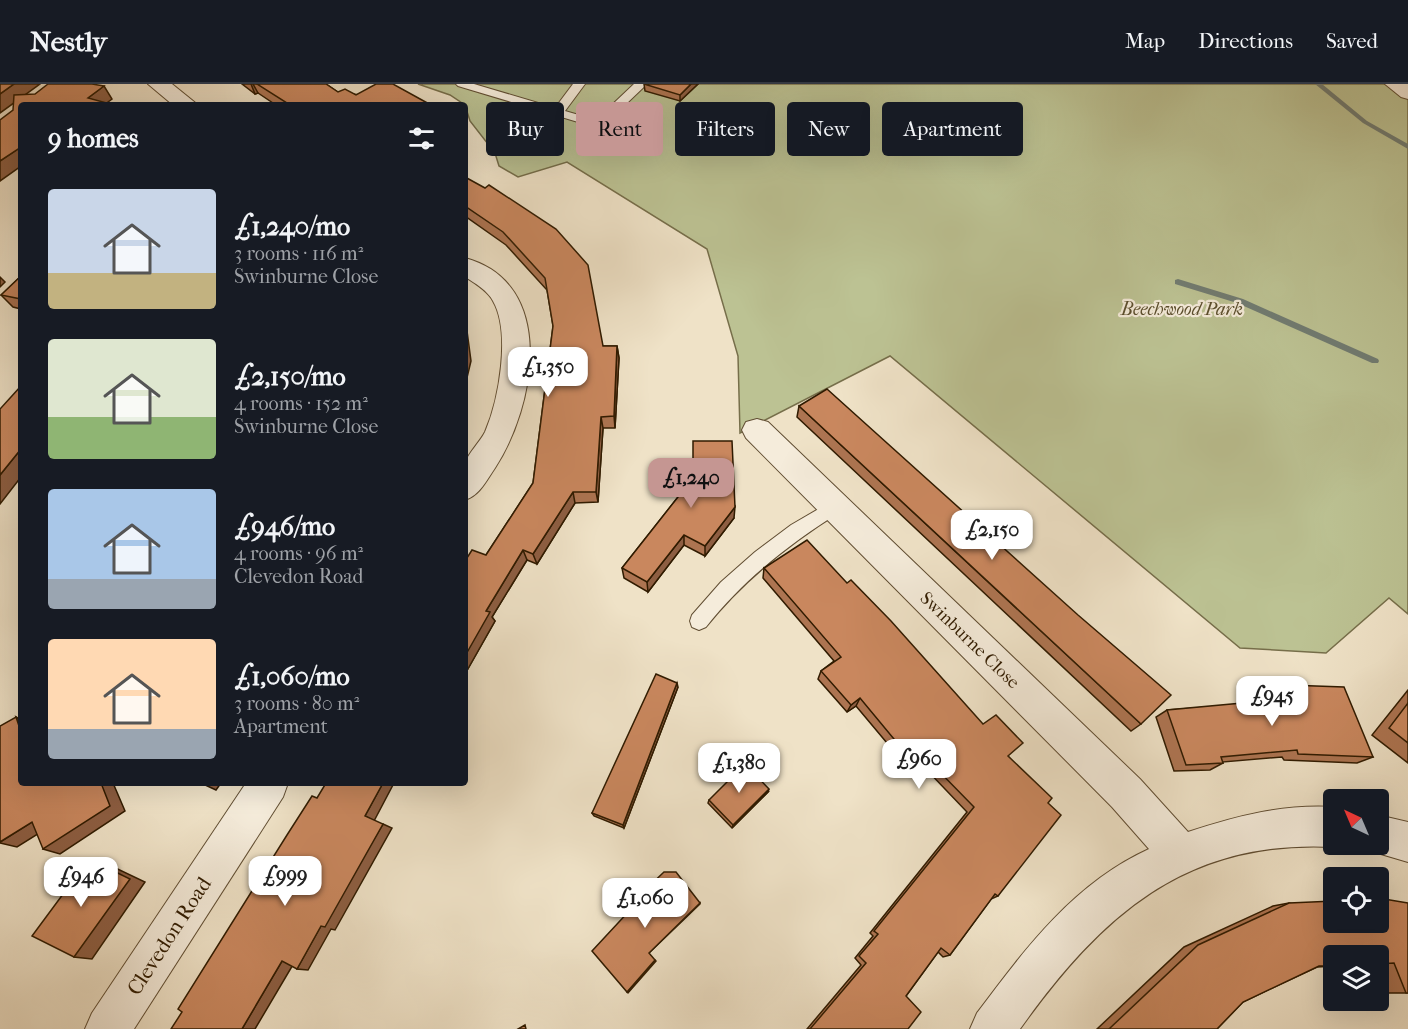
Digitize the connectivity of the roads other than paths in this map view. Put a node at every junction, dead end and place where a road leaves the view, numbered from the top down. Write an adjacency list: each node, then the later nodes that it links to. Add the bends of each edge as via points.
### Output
1 (158, 84): 7 (street)
2 (462, 84): 8 (lane)
3 (579, 84): 9 (lane)
4 (641, 84): 10 (lane, via 598,124)
5 (1395, 84): 6 (street)
6 (1408, 93)
7 (183, 102)
8 (524, 102)
9 (564, 104)
10 (564, 114)
11 (468, 268): 13 (street, via 490,281 507,302 515,359 503,426)
12 (757, 430): 14 (street, Swinburne Close)
13 (468, 482)
14 (834, 507): 15 (lane, via 756,564); 20 (street, Swinburne Close, via 1126,793)
15 (699, 621)
16 (267, 786): 21 (street, Clevedon Road)
17 (1323, 827): 20 (street, via 1264,830)
18 (1389, 838): 19 (street)
19 (1408, 842)
20 (1180, 854): 22 (street, via 1101,900 1052,951)
21 (108, 1029)
22 (993, 1029)

